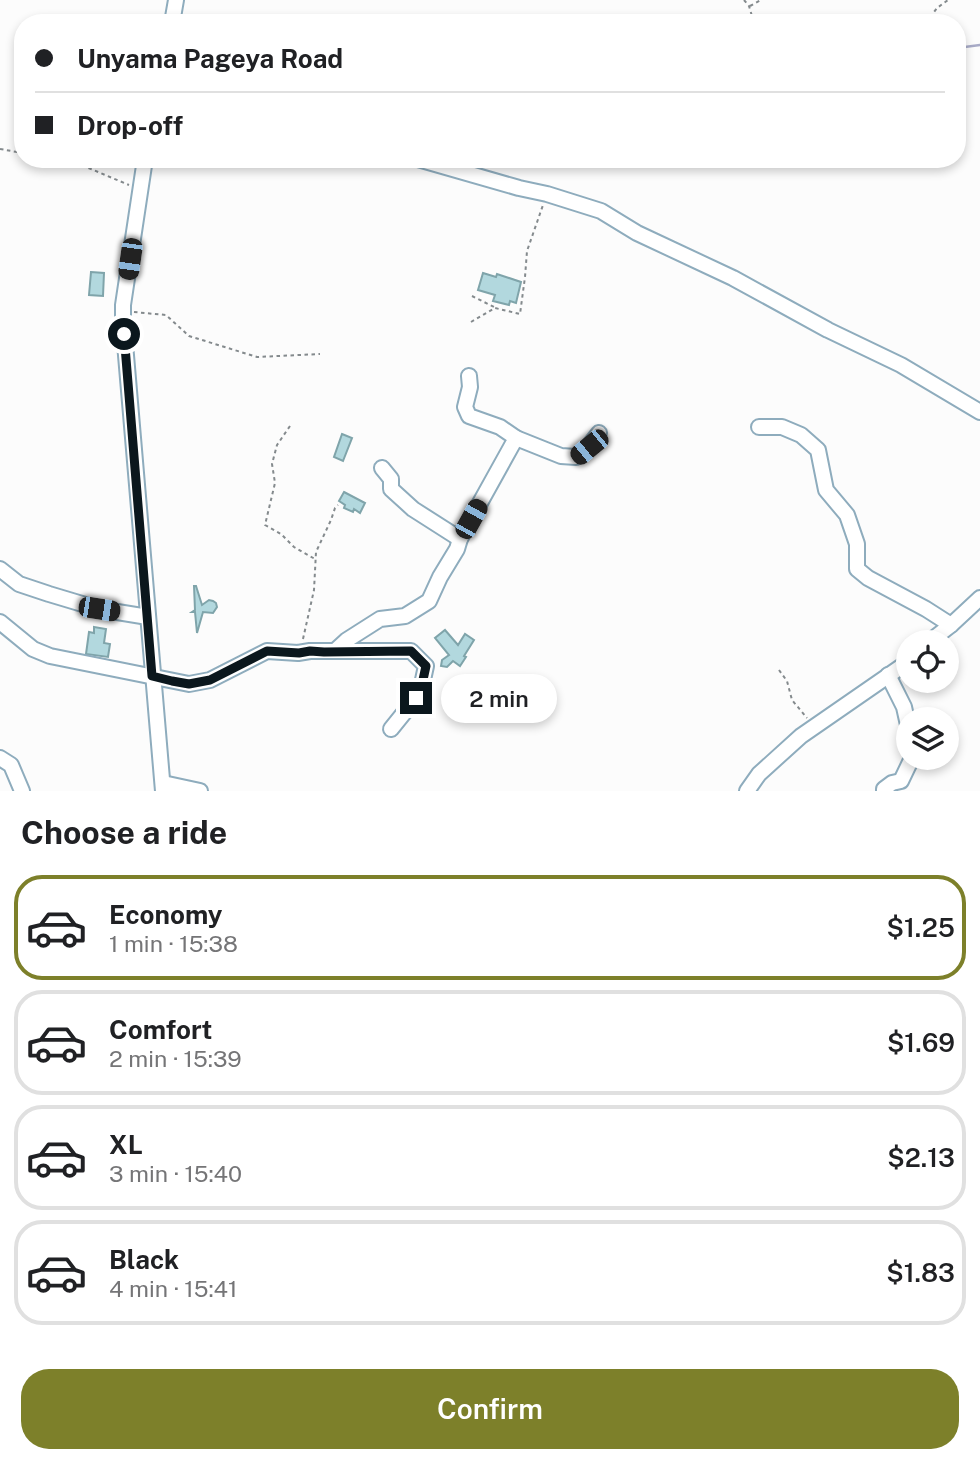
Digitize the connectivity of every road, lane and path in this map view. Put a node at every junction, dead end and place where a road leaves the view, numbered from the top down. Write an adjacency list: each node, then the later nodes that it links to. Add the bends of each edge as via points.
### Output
1 (744, 0): 5 (path)
2 (751, 0): 5 (path)
3 (761, 0): 5 (path)
4 (948, 0): 7 (path)
5 (749, 6): 6 (path)
6 (751, 14)
7 (933, 14)
8 (89, 168): 11 (path)
9 (144, 168): 11 (street)
10 (449, 168): 12 (street)
11 (140, 189): 15 (street)
12 (547, 194): 14 (path, via 527,251 520,314); 19 (street, via 601,211 901,365)
13 (472, 296): 14 (path)
14 (495, 308): 16 (path)
15 (123, 312): 17 (path, via 166,315 189,336 257,358); 30 (street)
16 (471, 323)
17 (320, 354)
18 (470, 376): 23 (street, via 465,407 469,416 500,426)
19 (980, 412)
20 (290, 426): 27 (path, via 272,464 275,483 265,525)
21 (759, 427): 32 (street, via 782,427 802,435 818,450 826,490 847,515 857,544 857,569)
22 (599, 433): 23 (street, via 576,457 561,456)
23 (516, 438): 26 (street)
24 (382, 468): 26 (street, via 391,479 391,489)
25 (338, 505): 27 (path)
26 (460, 539): 34 (street, via 429,601 405,616 380,619)
27 (315, 559): 35 (path, via 314,590)
28 (0, 569): 30 (street, via 19,583 49,594)
29 (980, 598): 32 (street)
30 (148, 617): 39 (street)
31 (0, 622): 39 (street, via 41,653)
32 (951, 625): 33 (street)
33 (945, 630)
34 (335, 651): 35 (street); 42 (street, via 411,651 426,666 416,698)
35 (299, 653): 39 (street, via 267,651 210,680 189,684)
36 (779, 670): 41 (path, via 792,700)
37 (896, 670): 38 (street)
38 (888, 675): 40 (street); 41 (street)
39 (152, 676): 45 (street)
40 (904, 707)
41 (815, 727): 48 (street, via 759,774)
42 (391, 729)
43 (0, 758): 46 (street, via 10,765)
44 (906, 770): 49 (street, via 901,781)
45 (163, 787): 47 (street)
46 (22, 791)
47 (200, 791)
48 (747, 791)
49 (884, 791)

